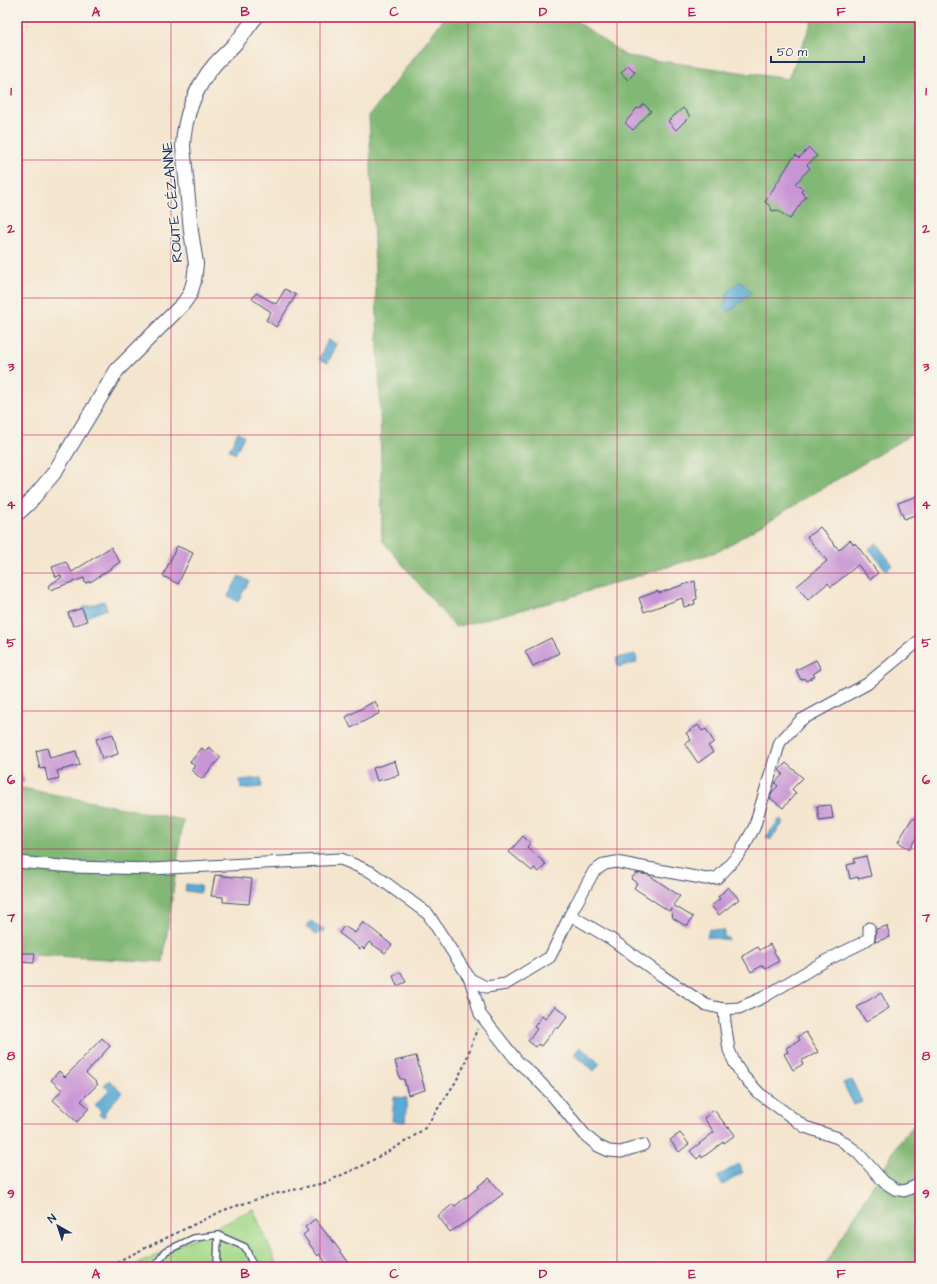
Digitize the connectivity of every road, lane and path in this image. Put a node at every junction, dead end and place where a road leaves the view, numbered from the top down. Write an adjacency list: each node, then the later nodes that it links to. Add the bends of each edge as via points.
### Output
1 (256, 17): 2 (street, ROUTE CÉZANNE, via 202,82 183,132 196,264 190,294 117,370 54,473)
2 (17, 514)
3 (920, 640): 5 (street, via 867,684 801,720 780,742 754,828 740,853 717,878 706,879 616,862 605,864 594,871)
4 (17, 862): 7 (street, via 73,867 151,869 340,858 371,872 428,914)
5 (570, 915): 7 (street, via 550,957 506,984 486,988); 8 (street, via 612,939 706,1005)
6 (869, 928): 8 (street, via 869,938 862,943 762,998 739,1008)
7 (470, 979): 9 (street)
8 (724, 1009): 11 (street, via 729,1050 742,1076 760,1094 805,1127 838,1138 866,1161 884,1182 895,1189 904,1191)
9 (480, 1014): 10 (street, via 518,1062 598,1146 609,1151 622,1152); 13 (path, via 479,1026 456,1083 425,1128 410,1139 364,1166 324,1183 270,1195 224,1210)
10 (644, 1145)
11 (920, 1184)
12 (218, 1235): 14 (lane, via 194,1238 166,1251); 15 (lane); 16 (lane, via 245,1247)
13 (106, 1267)
14 (154, 1267)
15 (217, 1267)
16 (254, 1267)

